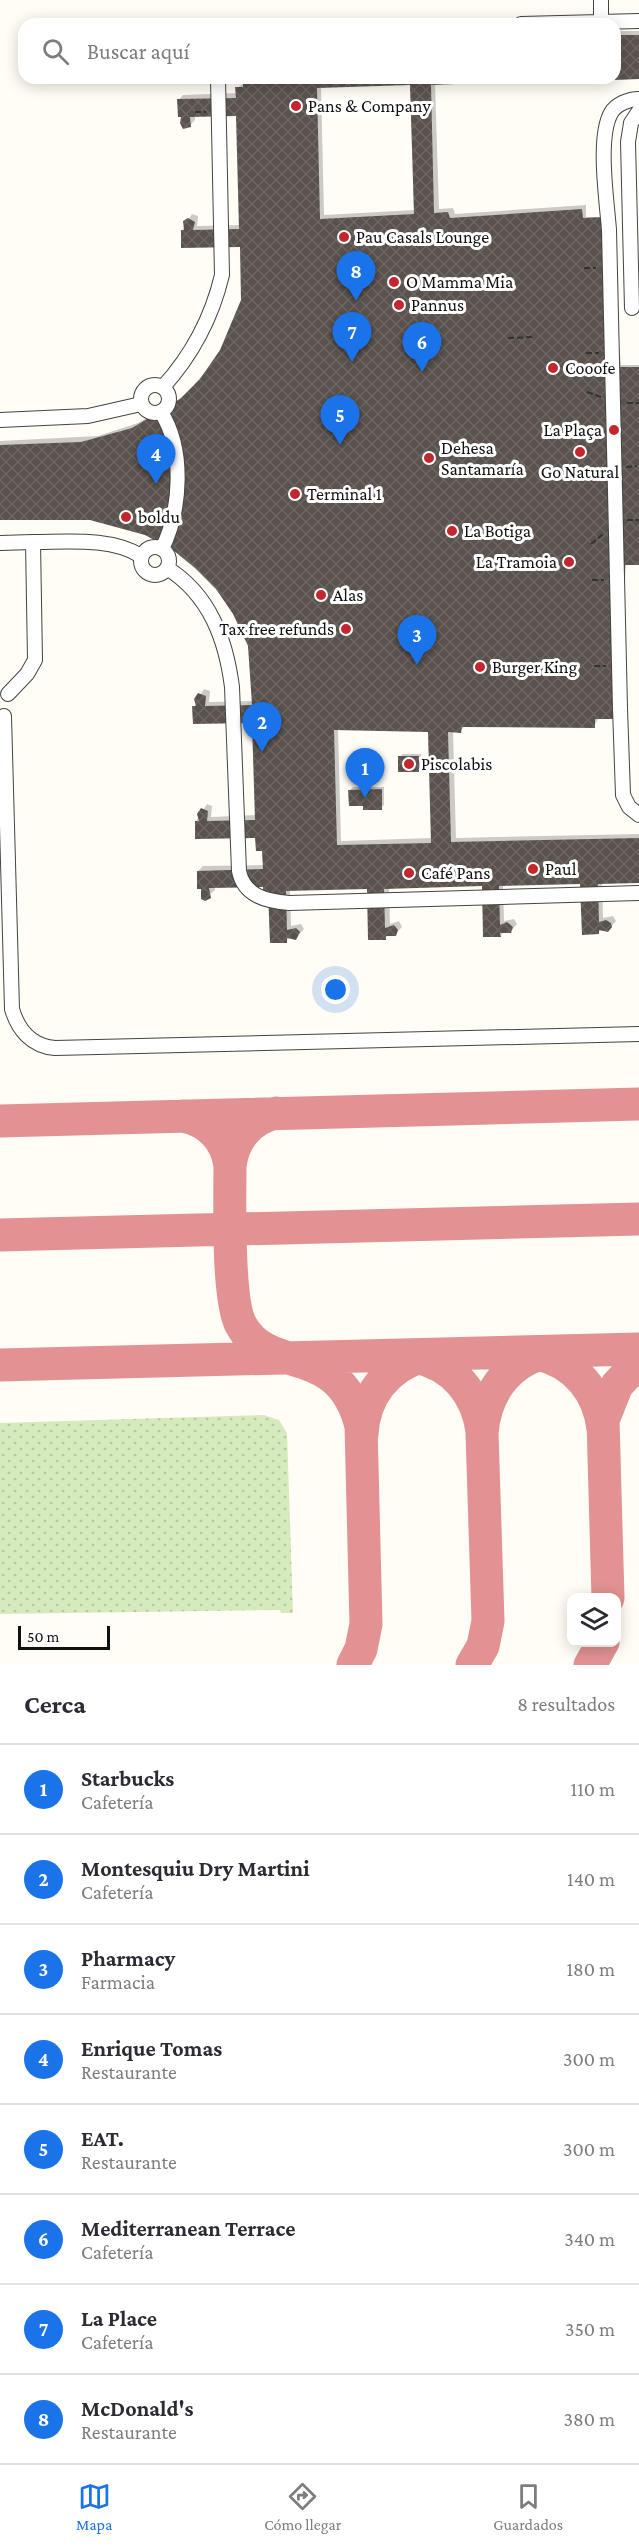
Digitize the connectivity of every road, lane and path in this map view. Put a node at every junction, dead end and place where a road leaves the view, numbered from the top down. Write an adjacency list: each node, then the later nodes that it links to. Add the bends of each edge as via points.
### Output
1 (601, 0): 2 (lane)
2 (601, 18)
3 (621, 21): 4 (lane)
4 (639, 21)
5 (218, 84): 11 (lane, via 222,274 202,331)
6 (639, 99): 24 (lane, bridge, via 612,111 605,148 622,781 625,802)
7 (639, 111): 8 (lane, via 631,123 628,141)
8 (632, 308)
9 (533, 337): 10 (path)
10 (508, 338)
11 (163, 387): 14 (lane, via 146,388 140,396); 15 (lane, via 169,403)
12 (618, 403): 13 (path)
13 (639, 403)
14 (141, 404): 15 (lane, via 146,411); 16 (lane, via 88,416)
15 (161, 412): 19 (lane, via 171,435 177,479 173,523)
16 (0, 420)
17 (33, 542): 18 (lane); 20 (lane, via 85,542); 22 (lane, via 35,660 27,674)
18 (0, 543)
19 (162, 549): 20 (lane, via 147,548); 21 (lane, via 168,555)
20 (141, 556): 21 (lane, via 142,566 150,574 160,574)
21 (167, 568): 25 (lane, via 197,594 211,614 228,658 239,871 251,892 267,900 289,903)
22 (4, 693): 23 (lane, via 12,706)
23 (2, 716): 26 (lane, via 12,1008 22,1032 42,1046)
24 (639, 815)
25 (639, 893)
26 (639, 1034)

